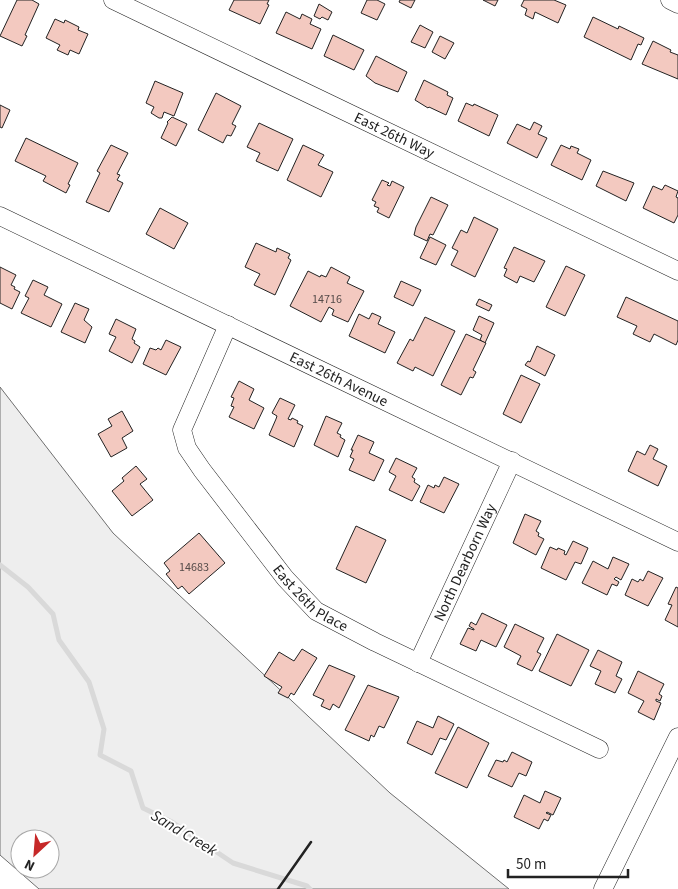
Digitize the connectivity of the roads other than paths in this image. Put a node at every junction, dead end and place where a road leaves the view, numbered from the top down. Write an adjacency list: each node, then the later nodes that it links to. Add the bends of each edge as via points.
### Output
1 (113, 0): 5 (street, East 26th Way)
2 (670, 0): 3 (street)
3 (678, 4)
4 (0, 216): 6 (street, East 26th Avenue)
5 (678, 270)
6 (228, 325): 7 (street, East 26th Avenue); 9 (street, East 26th Place, via 182,430 187,448 285,578 316,611)
7 (512, 461): 8 (street, East 26th Avenue); 9 (street, North Dearborn Way)
8 (678, 542)
9 (418, 663): 11 (street, East 26th Place)
10 (678, 737): 12 (street)
11 (599, 749)
12 (603, 889)

